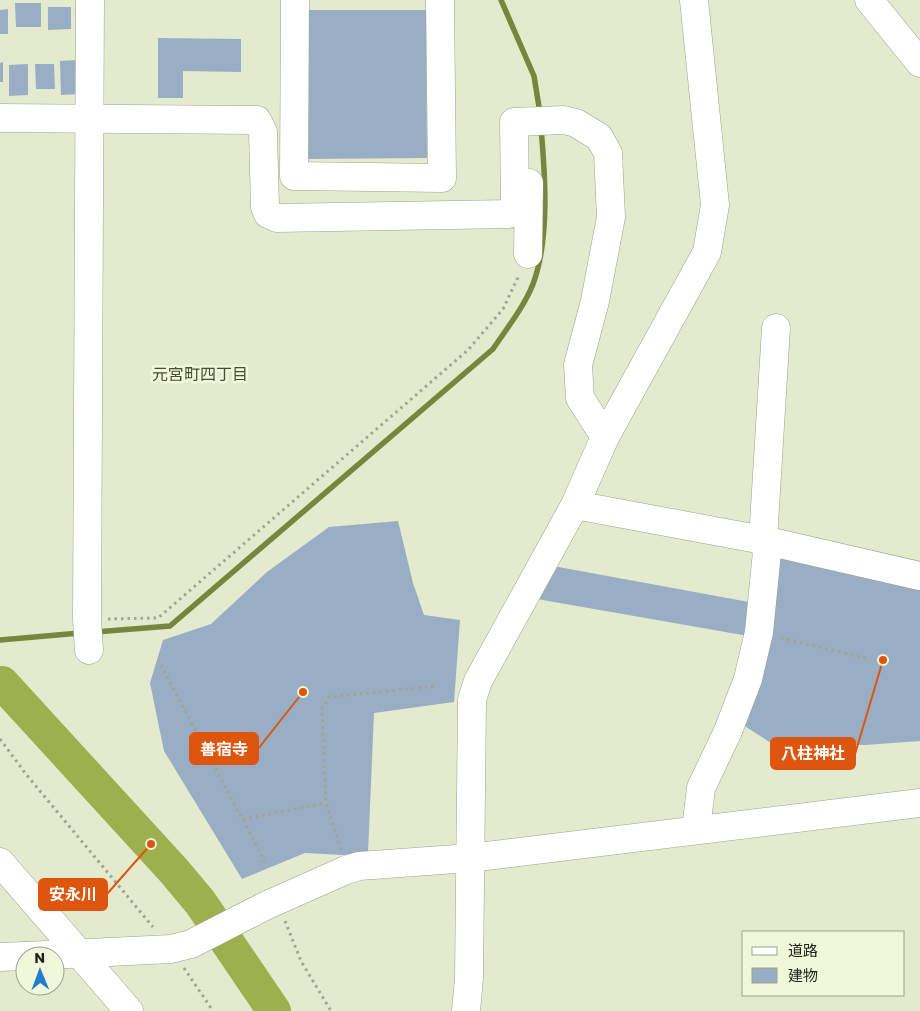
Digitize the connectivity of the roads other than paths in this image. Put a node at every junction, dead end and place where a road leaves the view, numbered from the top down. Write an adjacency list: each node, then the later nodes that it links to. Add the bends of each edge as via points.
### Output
1 (90, 0): 8 (street)
2 (295, 0): 3 (street, via 294,176 442,178)
3 (440, 0)
4 (694, 0): 12 (street, via 715,206 707,252)
5 (869, 0): 6 (street)
6 (920, 63)
7 (0, 118): 8 (street)
8 (90, 119): 9 (street, via 257,120 263,132 265,206 268,214 277,218 509,214 515,203 514,122); 16 (street)
9 (537, 121): 10 (street); 12 (street, via 576,123 599,137 608,153 611,218 595,301 578,365 580,398)
10 (528, 254)
11 (776, 328): 14 (street)
12 (605, 437): 13 (street)
13 (575, 505): 14 (street); 19 (street, via 478,681 472,700)
14 (763, 540): 15 (street); 18 (street, via 767,552 759,632 748,679 728,732 701,788)
15 (920, 576)
16 (89, 650)
17 (920, 803): 18 (street)
18 (696, 829): 19 (street)
19 (470, 858): 21 (street, via 359,866 181,947); 26 (street)
20 (0, 862): 21 (street)
21 (80, 954): 22 (street); 25 (street)
22 (65, 955)
23 (15, 956): 24 (street)
24 (0, 957)
25 (129, 1011)
26 (466, 1011)

